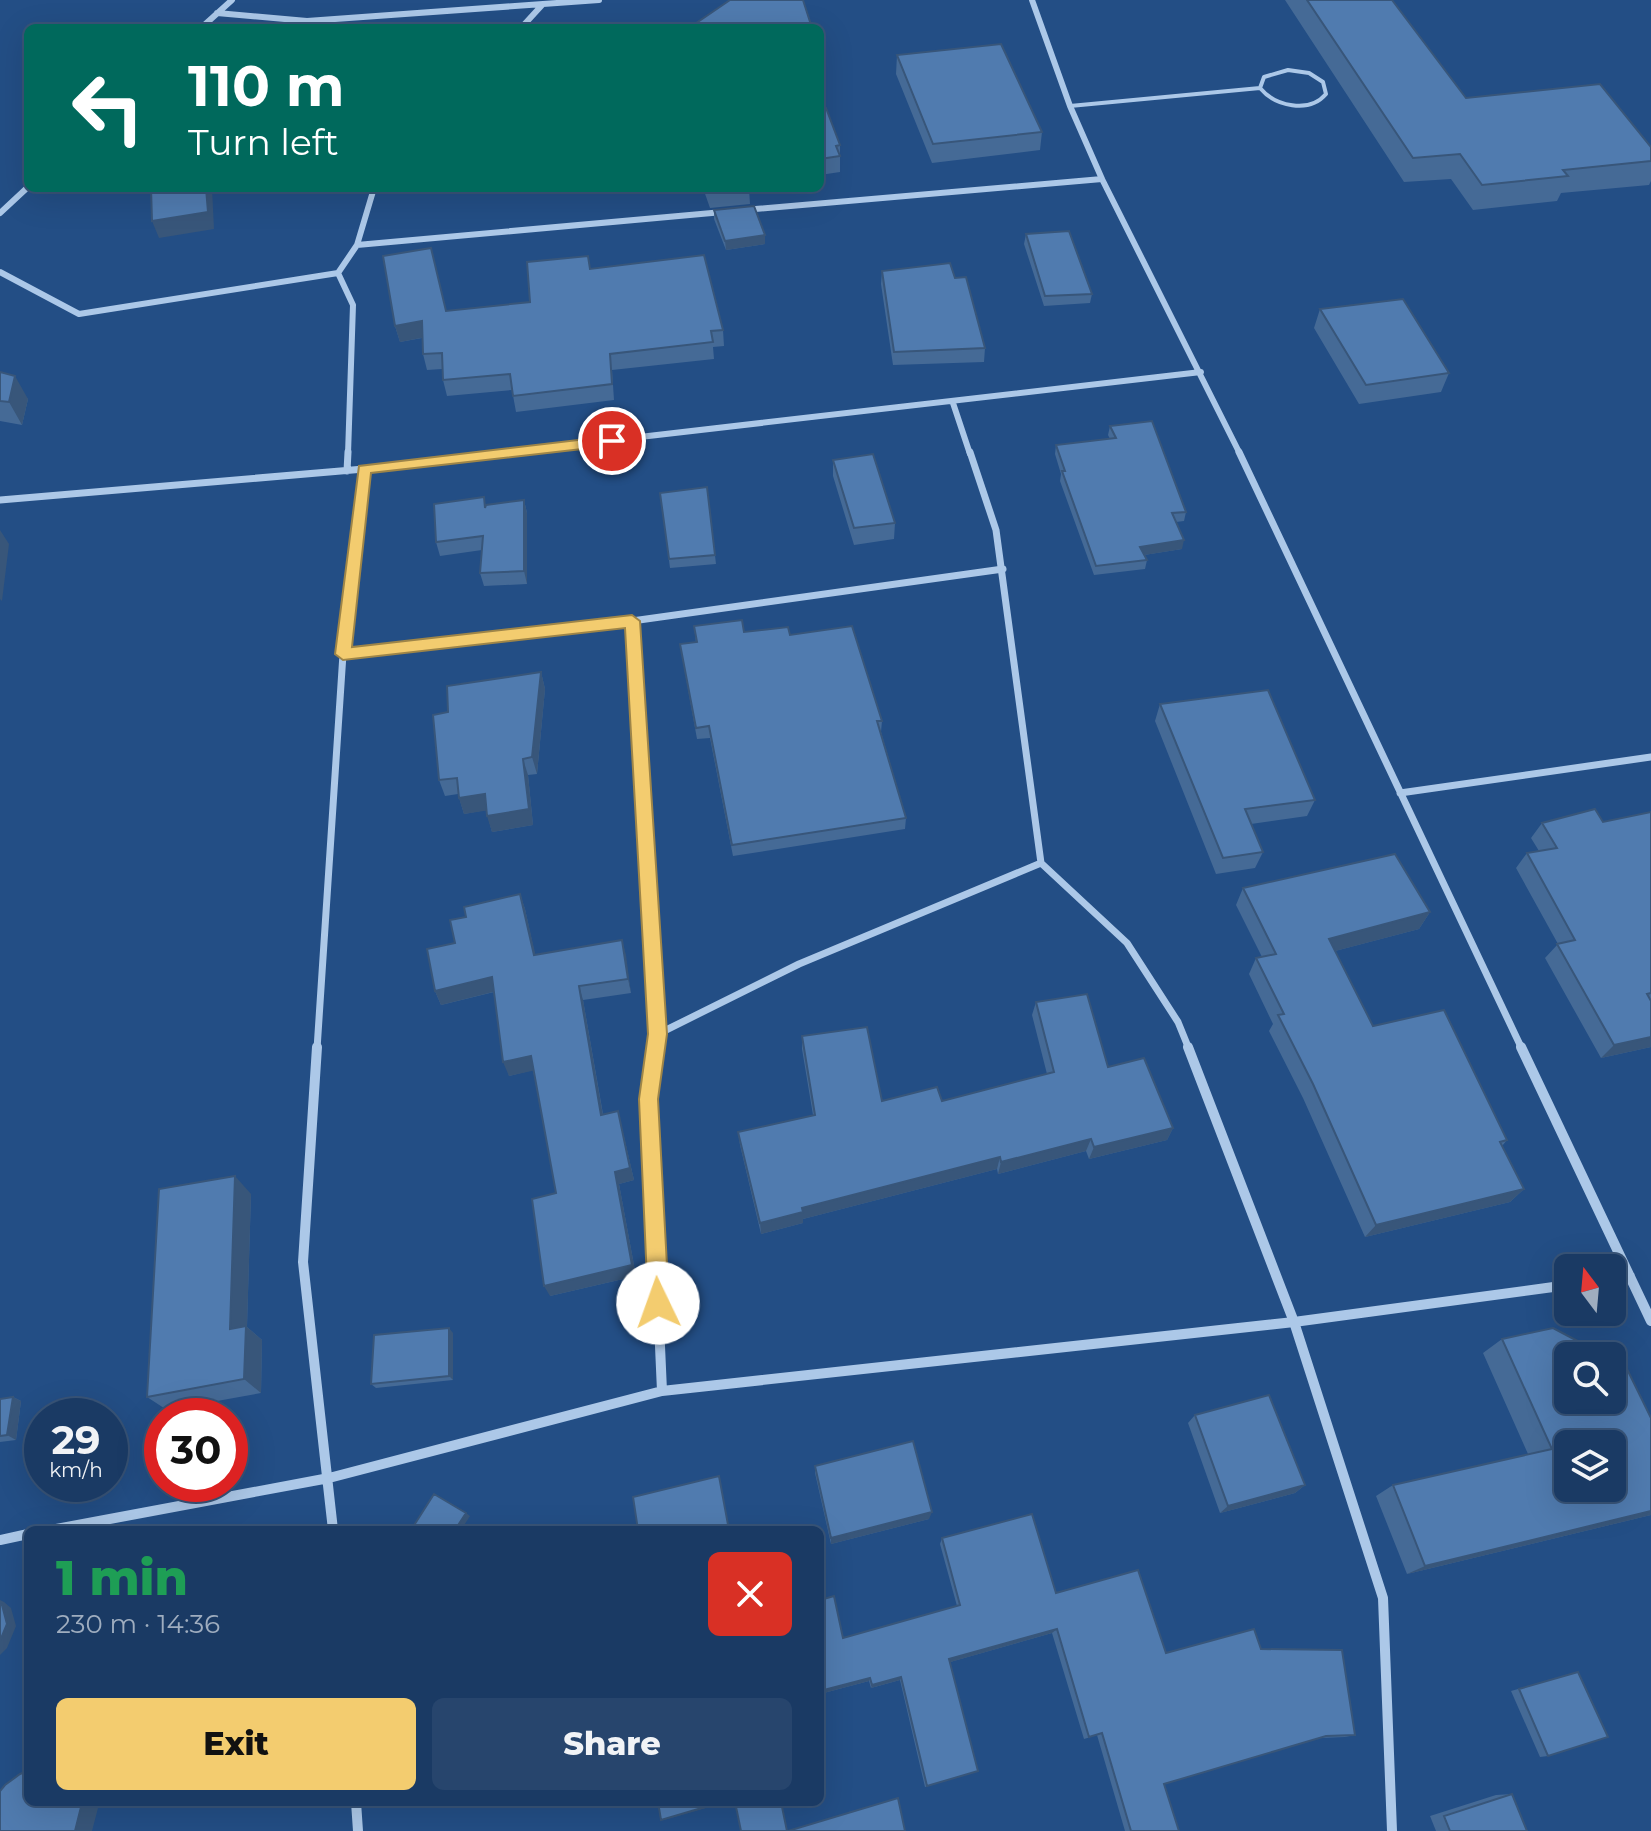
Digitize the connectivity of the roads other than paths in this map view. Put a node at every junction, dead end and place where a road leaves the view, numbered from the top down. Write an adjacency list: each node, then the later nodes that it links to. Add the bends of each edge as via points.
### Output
1 (232, 0): 5 (street)
2 (599, 0): 4 (street)
3 (1032, 0): 9 (street)
4 (543, 4): 5 (street, via 307,21); 7 (street)
5 (217, 13): 6 (street)
6 (205, 24)
7 (525, 24)
8 (1260, 88): 8 (lane, via 1270,73 1299,71 1317,77 1326,94 1315,104 1293,106 1271,99); 9 (lane)
9 (1070, 106): 10 (street)
10 (1102, 179): 13 (street); 19 (street)
11 (24, 191): 15 (street)
12 (373, 192): 16 (street)
13 (742, 210)
14 (726, 212): 16 (street)
15 (0, 213)
16 (357, 245): 18 (street)
17 (0, 272): 18 (street, via 79,314)
18 (338, 273): 22 (street, via 353,305)
19 (1201, 372): 20 (street); 28 (street)
20 (953, 403): 21 (street); 24 (street, via 996,530)
21 (364, 469): 22 (street); 26 (street)
22 (347, 471): 23 (street)
23 (0, 500)
24 (1003, 569): 25 (street); 29 (street)
25 (632, 621): 26 (street); 30 (street)
26 (343, 654): 37 (street, via 303,1262)
27 (1651, 757): 28 (street)
28 (1400, 793): 31 (street)
29 (1041, 863): 30 (street, via 866,933); 35 (street, via 1127,943 1178,1022)
30 (658, 1034): 36 (street, via 649,1099)
31 (1630, 1276): 32 (street); 34 (street)
32 (1626, 1277)
33 (1554, 1287): 35 (street)
34 (1651, 1321)
35 (1294, 1322): 36 (street); 44 (street, via 1383,1598)
36 (662, 1391): 37 (street)
37 (329, 1478): 38 (street); 39 (street)
38 (72, 1526)
39 (333, 1526)
40 (24, 1535): 41 (street)
41 (0, 1540)
42 (356, 1806): 43 (street)
43 (358, 1831)
44 (1392, 1831)

